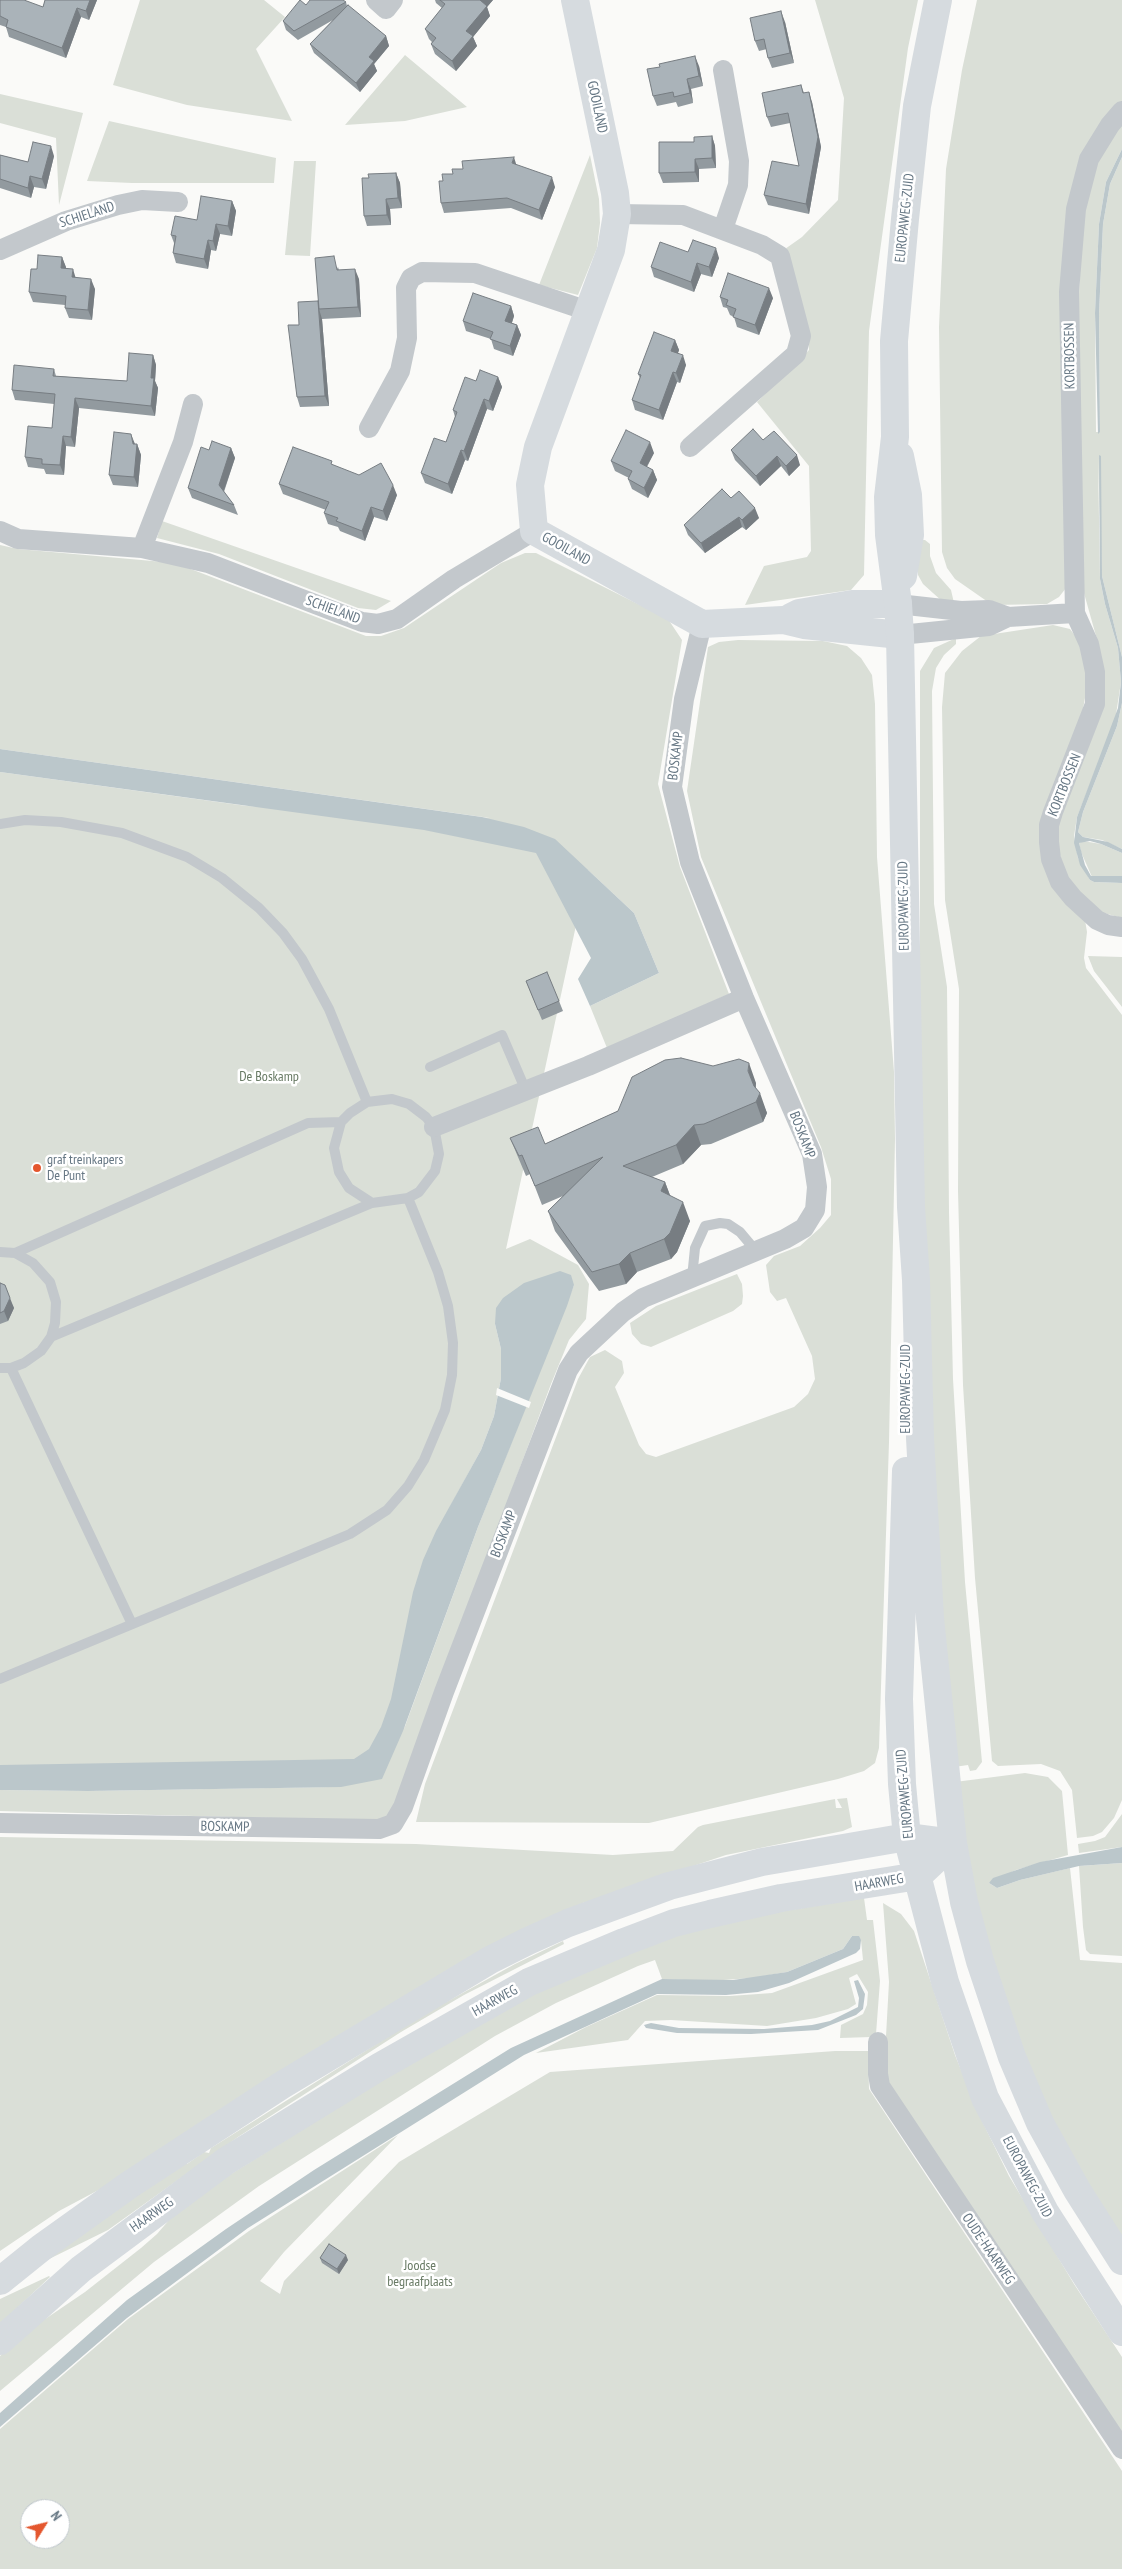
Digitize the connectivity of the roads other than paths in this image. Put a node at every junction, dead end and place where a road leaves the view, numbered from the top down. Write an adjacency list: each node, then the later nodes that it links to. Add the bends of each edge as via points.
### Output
1 (376, 0): 2 (street, via 386,9)
2 (393, 0)
3 (575, 0): 8 (main road, GOOILAND, via 616,193)
4 (938, 0): 18 (main road, EUROPAWEG-ZUID, via 917,106 894,341 896,437 908,495 910,535)
5 (723, 70): 9 (street, via 740,161 738,185)
6 (1122, 111): 19 (street, KORTBOSSEN, via 1089,159 1076,209 1069,292)
7 (178, 202): 10 (street, SCHIELAND, via 142,200 118,205 66,221)
8 (617, 214): 9 (street, via 683,215); 11 (main road, GOOILAND, via 611,250)
9 (723, 229): 14 (street, via 780,256 801,336 796,354)
10 (0, 250)
11 (588, 311): 13 (street, via 475,273 422,272 411,278 406,288 408,338 400,371); 16 (main road, GOOILAND, via 538,447 530,485)
12 (193, 404): 17 (street, via 183,442)
13 (369, 428)
14 (690, 447)
15 (0, 531): 17 (street, SCHIELAND, via 18,539)
16 (534, 531): 17 (street, SCHIELAND, via 454,579 397,619 378,624 362,622 208,564); 22 (main road, GOOILAND)
17 (142, 548)
18 (898, 604): 20 (street, via 989,610); 21 (main road, via 852,604 800,613); 23 (main road, EUROPAWEG-ZUID)
19 (1075, 613): 20 (street); 25 (street, KORTBOSSEN, via 1089,644 1095,672 1095,704 1049,825 1051,859 1060,882 1083,910 1108,925)
20 (1008, 617): 23 (street, via 989,626)
21 (783, 620): 22 (main road); 23 (main road)
22 (702, 624): 26 (street, BOSKAMP, via 684,699 672,788 690,862)
23 (900, 635): 34 (main road, EUROPAWEG-ZUID)
24 (0, 824): 29 (lane, via 25,820 61,822 122,833 187,857 222,878 259,908 302,959 330,1009)
25 (1122, 927)
26 (744, 998): 28 (street); 35 (street, BOSKAMP, via 812,1154 817,1187 814,1210 804,1228)
27 (430, 1067): 28 (lane, via 502,1035)
28 (526, 1091): 31 (street)
29 (367, 1102): 30 (lane); 31 (lane, via 392,1099 409,1104)
30 (342, 1122): 33 (lane, via 334,1148 339,1172 349,1188); 37 (lane, via 308,1123)
31 (434, 1127): 32 (lane, via 439,1154 435,1171 428,1183)
32 (408, 1198): 33 (lane); 42 (lane, via 443,1289 453,1343 452,1375 445,1410 424,1460 408,1486 387,1510 350,1534)
33 (372, 1203): 39 (lane)
34 (911, 1207): 45 (main road, EUROPAWEG-ZUID, via 905,1284 907,1425 899,1699); 46 (main road, EUROPAWEG-ZUID, via 930,1618)
35 (756, 1251): 38 (street, BOSKAMP); 38 (lane, via 740,1232 728,1224 705,1226 695,1248)
36 (0, 1252): 37 (lane)
37 (15, 1253): 39 (lane, via 33,1263 50,1282 56,1302)
38 (692, 1278): 44 (street, BOSKAMP, via 643,1298 623,1312 580,1353 568,1370 403,1807 393,1824 380,1829)
39 (51, 1337): 41 (lane, via 24,1363)
40 (0, 1368): 41 (lane)
41 (11, 1368): 42 (lane)
42 (132, 1624): 43 (lane)
43 (0, 1679)
44 (0, 1823)
45 (907, 1837): 46 (main road); 47 (main road, EUROPAWEG-ZUID); 50 (main road, via 762,1862 669,1886 568,1923 490,1960 393,2016 216,2128 122,2190)
46 (953, 1843): 47 (main road, HAARWEG); 49 (main road, EUROPAWEG-ZUID, via 980,1961 1012,2057 1040,2123)
47 (918, 1876): 51 (main road, EUROPAWEG-ZUID, via 945,1982 985,2098 1045,2212); 52 (main road, HAARWEG, via 781,1898 710,1914 641,1936 529,1982 371,2072 226,2161 80,2269)
48 (878, 2042): 53 (street, OUDE-HAARWEG, via 878,2074 884,2093)
49 (1122, 2261)
50 (0, 2281)
51 (1122, 2332)
52 (0, 2341)
53 (1122, 2449)

